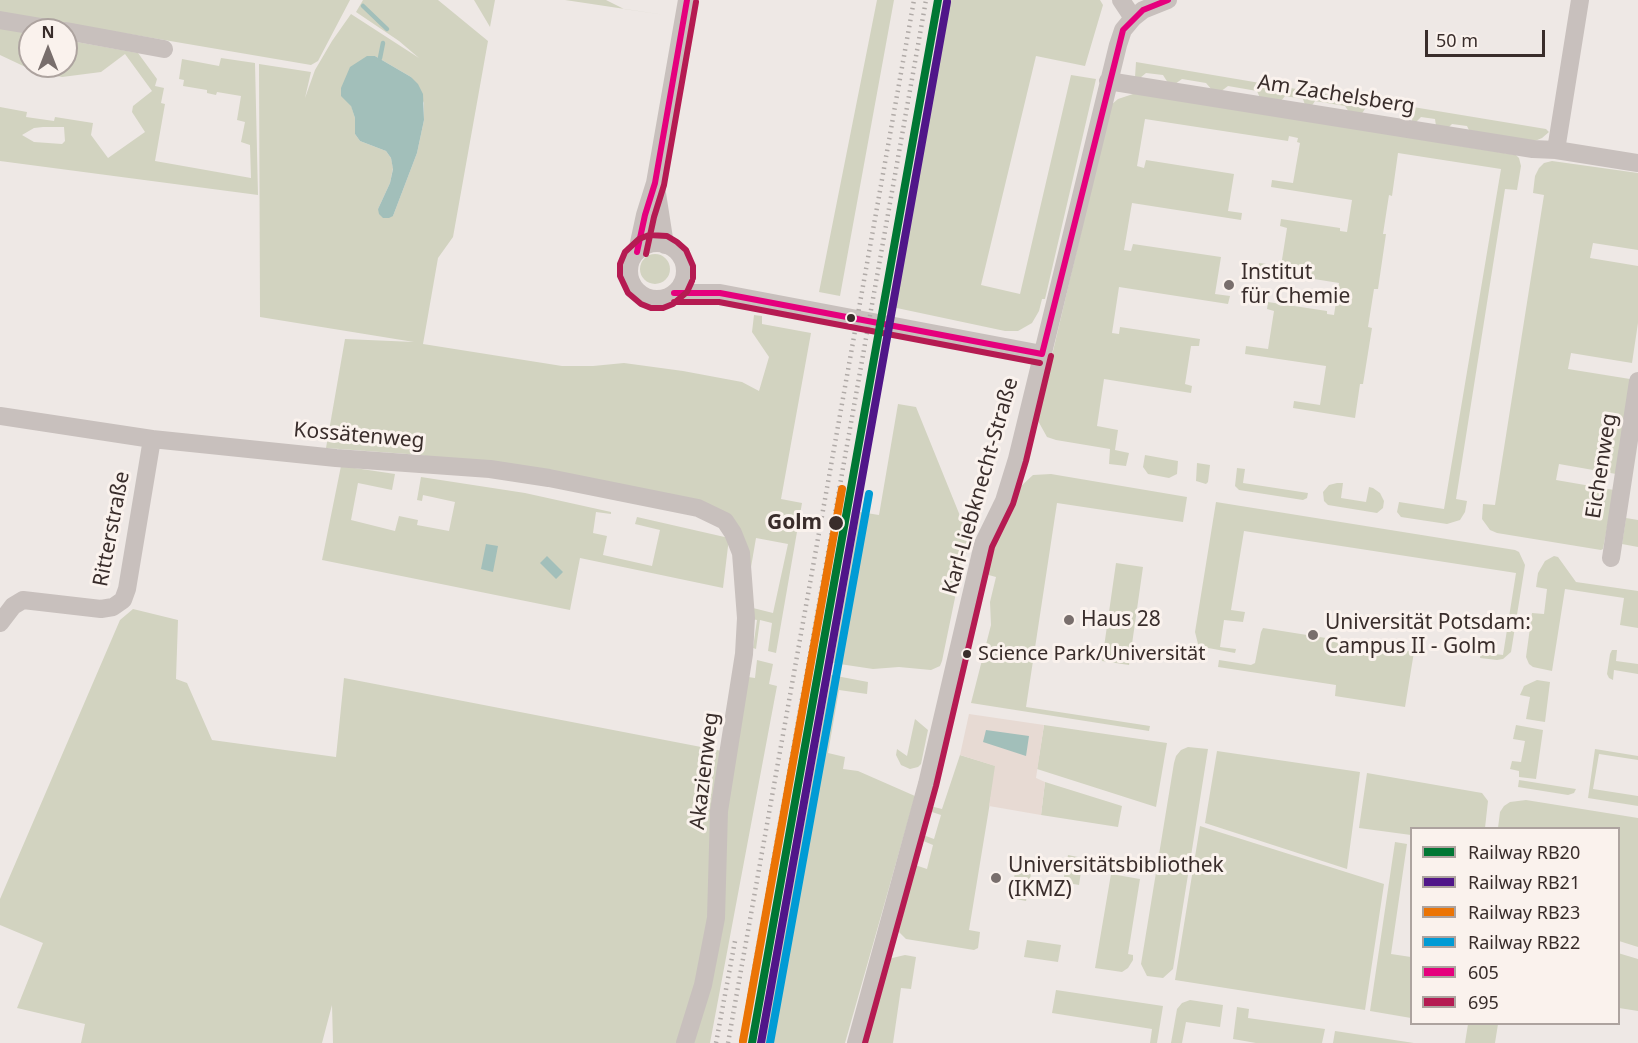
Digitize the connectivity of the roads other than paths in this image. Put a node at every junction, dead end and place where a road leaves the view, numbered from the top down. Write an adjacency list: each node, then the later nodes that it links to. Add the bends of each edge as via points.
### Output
1 (687, 0): 13 (street)
2 (1121, 0): 5 (street)
3 (1168, 0): 5 (street)
4 (1580, 0): 11 (street)
5 (1133, 18): 10 (street, Karl-Liebknecht-Straße, via 1123,30)
6 (0, 20): 7 (street)
7 (18, 23)
8 (78, 33): 9 (street)
9 (164, 49)
10 (1108, 81): 11 (street, Am Zachelsberg); 19 (street, Karl-Liebknecht-Straße)
11 (1556, 150): 12 (street, Am Zachelsberg)
12 (1638, 163)
13 (655, 183): 14 (street); 15 (street)
14 (665, 245): 15 (street, via 650,244); 16 (street, via 678,254)
15 (637, 252): 17 (street, via 629,266 635,288 653,299)
16 (684, 268): 17 (street, via 684,278); 18 (street)
17 (674, 293): 18 (street)
18 (720, 293): 19 (street)
19 (1042, 354): 27 (street, Karl-Liebknecht-Straße, via 1004,501 983,544 927,784)
20 (1638, 381): 24 (street, Eichenweg)
21 (0, 416): 22 (street, Kossätenweg)
22 (152, 439): 23 (street, Kossätenweg, via 490,469); 25 (street, Ritterstraße, via 123,600 101,609 23,600)
23 (712, 513): 26 (street, Akazienweg, via 734,533 741,553 744,654 719,811 716,918 703,985)
24 (1611, 558)
25 (0, 623)
26 (685, 1043)
27 (856, 1043)

